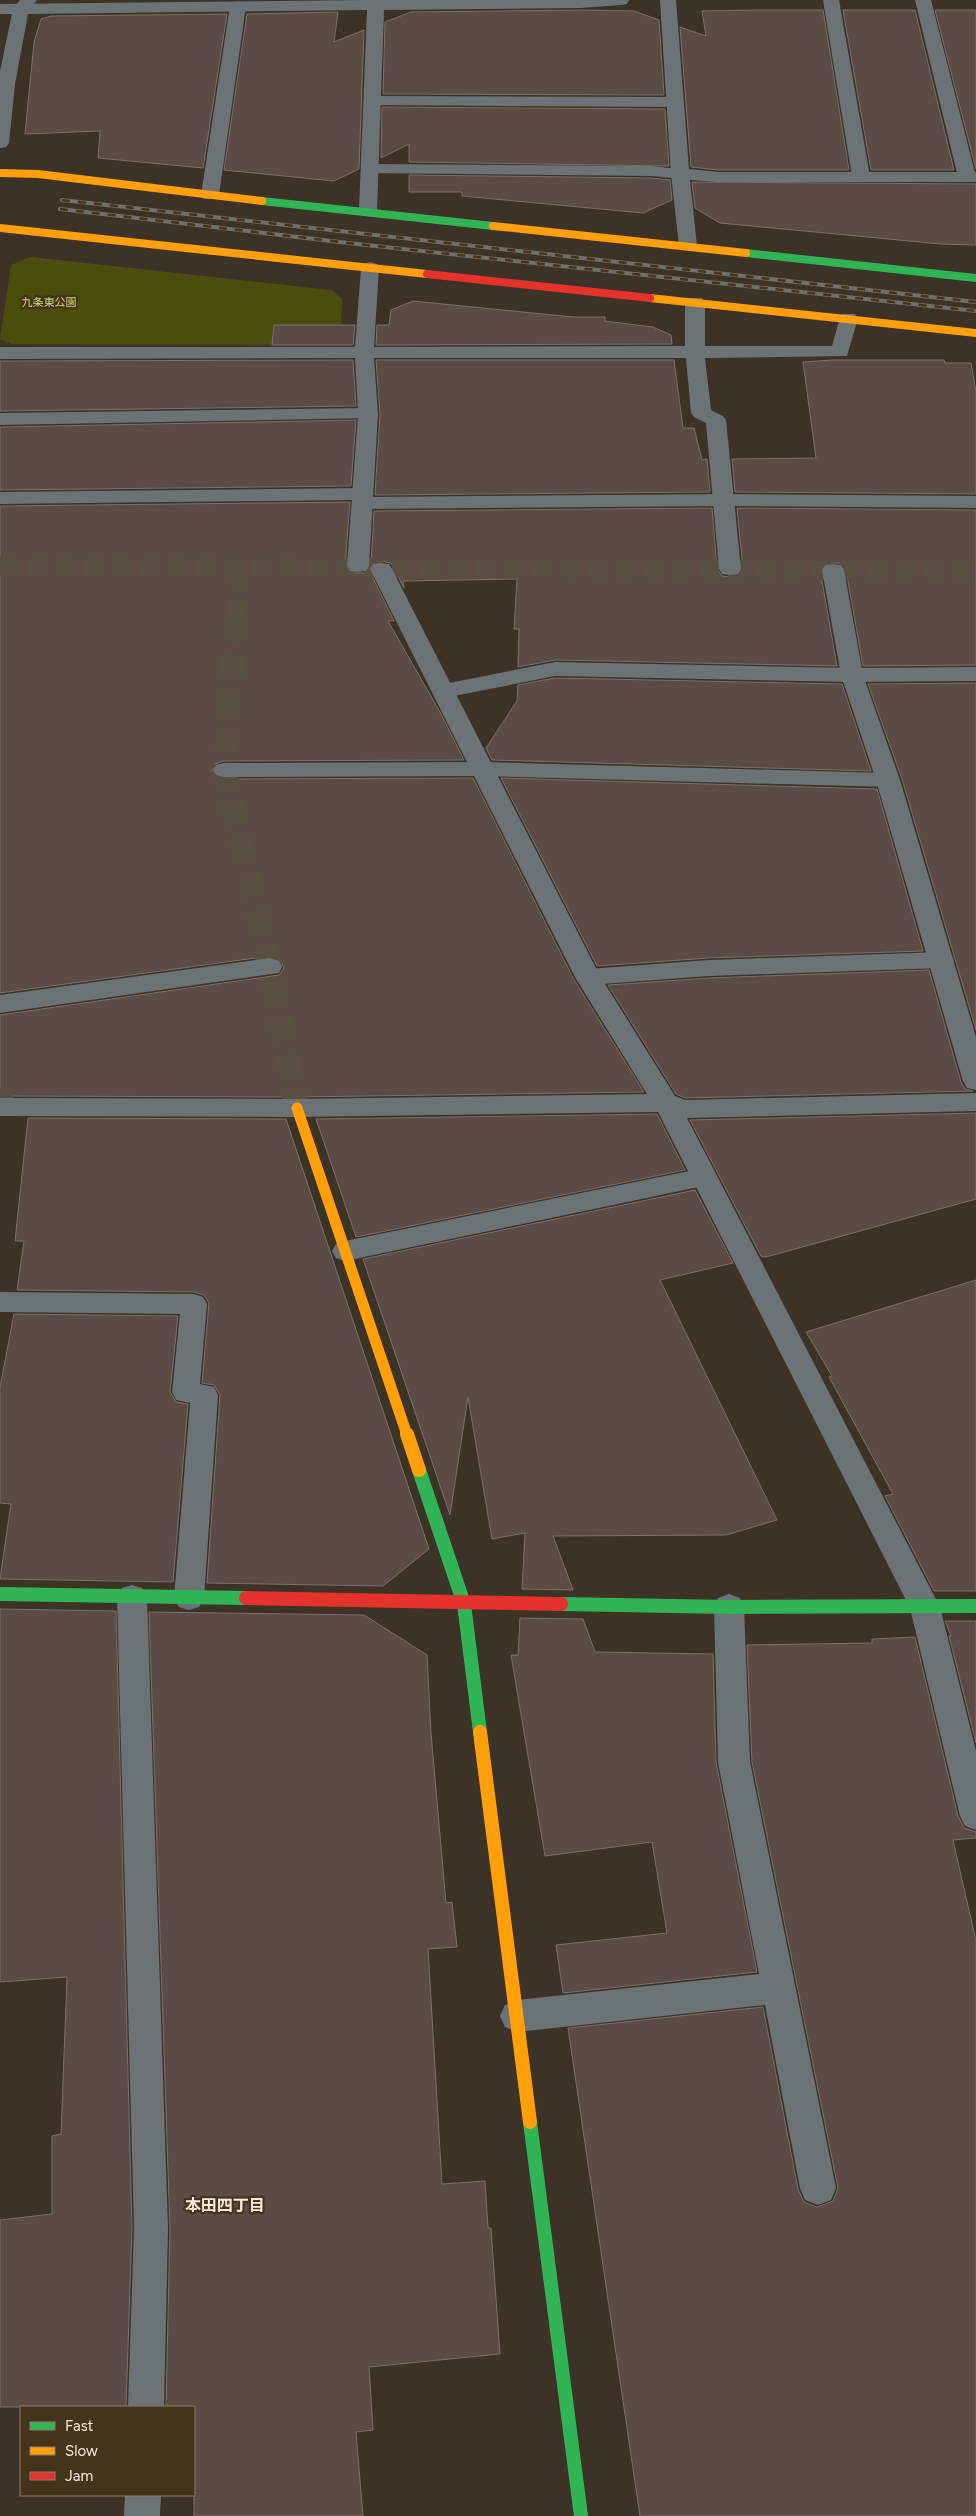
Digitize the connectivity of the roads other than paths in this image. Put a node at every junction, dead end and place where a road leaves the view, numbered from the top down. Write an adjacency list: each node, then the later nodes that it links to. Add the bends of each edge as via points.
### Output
1 (621, 0): 5 (street, via 581,3)
2 (668, 0): 10 (street)
3 (831, 0): 15 (lane)
4 (923, 0): 16 (lane)
5 (376, 2): 7 (street); 9 (street)
6 (25, 4): 7 (street); 8 (street); 11 (street, via 6,84)
7 (238, 6): 17 (lane)
8 (0, 9)
9 (373, 101): 10 (lane); 12 (street)
10 (676, 102): 14 (street)
11 (0, 143)
12 (371, 169): 14 (lane, via 652,171); 18 (street)
13 (0, 173): 17 (street, via 38,174)
14 (680, 174): 15 (street, via 719,177); 20 (street)
15 (861, 176): 16 (street)
16 (972, 177)
17 (210, 195): 18 (street)
18 (368, 211): 20 (street)
19 (0, 228): 21 (street)
20 (688, 246): 22 (street)
21 (370, 268): 23 (street); 26 (street)
22 (976, 278)
23 (695, 302): 24 (street); 27 (street)
24 (848, 318): 25 (street); 27 (street, via 840,352)
25 (976, 333)
26 (364, 352): 27 (street); 28 (street); 29 (street)
27 (695, 352): 33 (street, via 701,413 716,420)
28 (0, 353)
29 (368, 414): 30 (lane); 32 (street)
30 (0, 419)
31 (0, 498): 32 (lane)
32 (363, 498): 33 (lane); 39 (street, via 370,567)
33 (724, 500): 34 (lane); 35 (street)
34 (976, 502)
35 (730, 569)
36 (834, 570): 38 (street)
37 (976, 674): 38 (lane)
38 (852, 675): 39 (lane, via 555,669); 42 (street)
39 (444, 692): 40 (street)
40 (482, 769): 41 (lane); 42 (lane); 45 (street)
41 (224, 770)
42 (888, 780): 43 (street)
43 (942, 960): 45 (lane, via 709,968); 47 (street)
44 (270, 967): 46 (street)
45 (588, 977): 49 (street)
46 (0, 1004)
47 (976, 1081)
48 (976, 1102): 49 (street, via 684,1109)
49 (666, 1103): 50 (street); 52 (street)
50 (297, 1108): 51 (street); 53 (street)
51 (1, 1112)
52 (704, 1177): 53 (lane); 60 (street)
53 (346, 1250): 58 (street)
54 (0, 1302): 57 (lane, via 194,1304 186,1392 204,1395)
55 (0, 1594): 56 (street)
56 (132, 1597): 57 (street); 66 (lane, via 151,2228)
57 (189, 1598): 58 (street)
58 (464, 1604): 61 (street); 64 (street)
59 (976, 1606): 60 (street)
60 (925, 1607): 61 (street); 62 (street)
61 (729, 1608): 63 (street, via 734,1762)
62 (976, 1816)
63 (779, 1988): 64 (street); 65 (street)
64 (517, 2016): 69 (street)
65 (818, 2188)
66 (146, 2406)
67 (143, 2496): 68 (lane)
68 (142, 2516)
69 (581, 2516)

